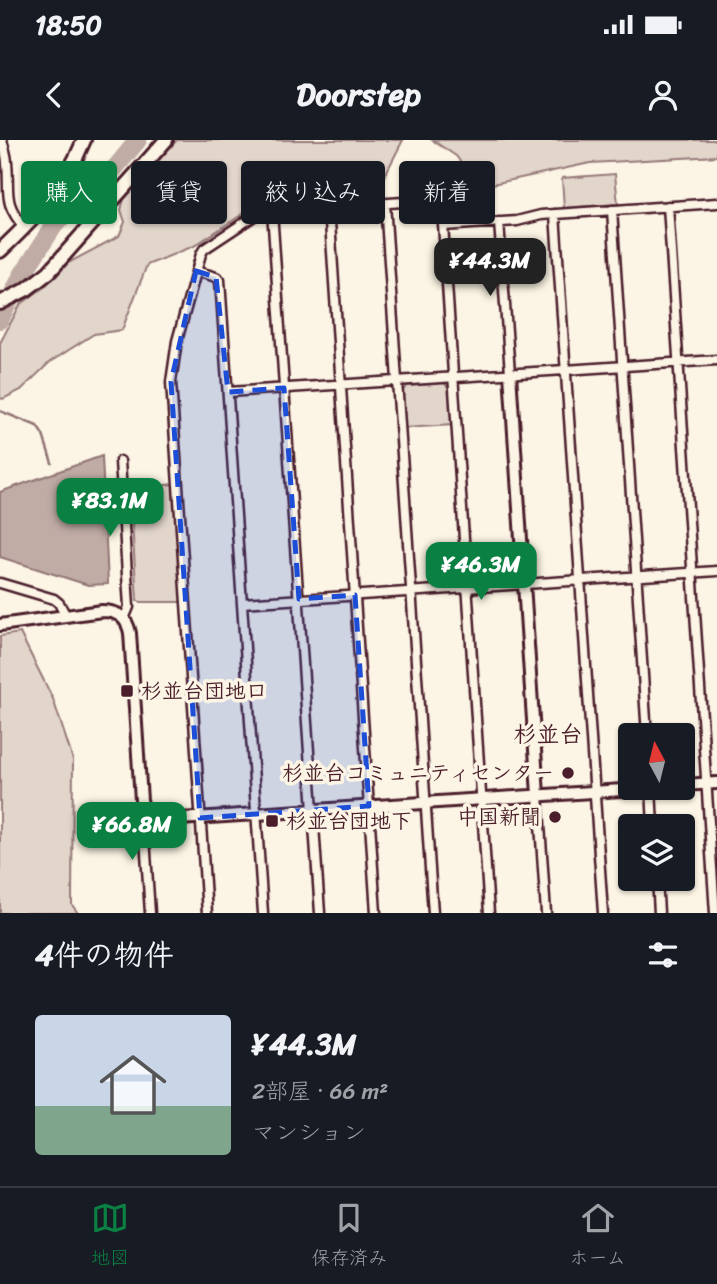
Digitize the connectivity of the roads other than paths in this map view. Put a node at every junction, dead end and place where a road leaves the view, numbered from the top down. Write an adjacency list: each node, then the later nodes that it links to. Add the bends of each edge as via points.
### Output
1 (2, 140): 4 (street)
2 (83, 140): 16 (main road, via 50,201)
3 (166, 140): 19 (main road, via 59,261 35,284)
4 (8, 192): 7 (street); 16 (street, via 11,210)
5 (385, 203): 15 (street, via 437,201); 26 (street)
6 (717, 203): 8 (street)
7 (0, 204)
8 (668, 206): 9 (street); 21 (street)
9 (612, 210): 10 (street); 22 (street)
10 (555, 214): 11 (street); 23 (street)
11 (499, 222): 15 (street); 24 (street)
12 (242, 224): 18 (street, via 204,249)
13 (273, 224): 28 (street)
14 (330, 224): 27 (street)
15 (443, 226): 25 (street)
16 (25, 228): 17 (main road)
17 (0, 251)
18 (196, 271): 29 (street, via 220,280); 56 (street, via 171,382)
19 (0, 303)
20 (717, 360): 21 (street)
21 (678, 362): 22 (street); 32 (street)
22 (622, 366): 23 (street); 33 (street)
23 (566, 370): 24 (street); 34 (street)
24 (510, 373): 25 (street); 36 (street)
25 (453, 377): 26 (street); 37 (street)
26 (397, 381): 27 (street); 38 (street)
27 (341, 384): 28 (street); 39 (street)
28 (284, 388): 29 (street); 40 (street)
29 (228, 392): 41 (street)
30 (120, 461): 43 (street, via 129,607)
31 (717, 571): 32 (street)
32 (692, 573): 33 (street); 46 (street)
33 (636, 576): 34 (street); 45 (street)
34 (580, 580): 36 (street); 48 (street)
35 (0, 583): 42 (street, via 54,599)
36 (524, 584): 37 (street); 49 (street)
37 (467, 588): 38 (street); 50 (street)
38 (411, 592): 39 (street); 51 (street)
39 (355, 596): 40 (street); 52 (street)
40 (299, 599): 41 (street); 54 (street)
41 (242, 603): 55 (street)
42 (65, 616): 43 (street, via 110,611); 44 (street)
43 (124, 619): 53 (street, via 130,634)
44 (0, 625)
45 (646, 723)
46 (712, 783): 68 (street)
47 (618, 790): 48 (street)
48 (594, 791): 49 (street); 66 (street)
49 (538, 795): 50 (street); 65 (street)
50 (482, 799): 51 (street); 64 (street)
51 (425, 803): 52 (street); 63 (street)
52 (369, 806): 54 (street); 62 (street)
53 (143, 808): 56 (street, via 155,819); 58 (street)
54 (313, 810): 55 (street); 61 (street)
55 (256, 814): 56 (street); 60 (street)
56 (200, 818): 59 (street)
57 (658, 891): 67 (street)
58 (150, 913)
59 (207, 913)
60 (263, 913)
61 (320, 913)
62 (376, 913)
63 (433, 913)
64 (489, 913)
65 (545, 913)
66 (603, 913)
67 (659, 913)
68 (715, 913)

